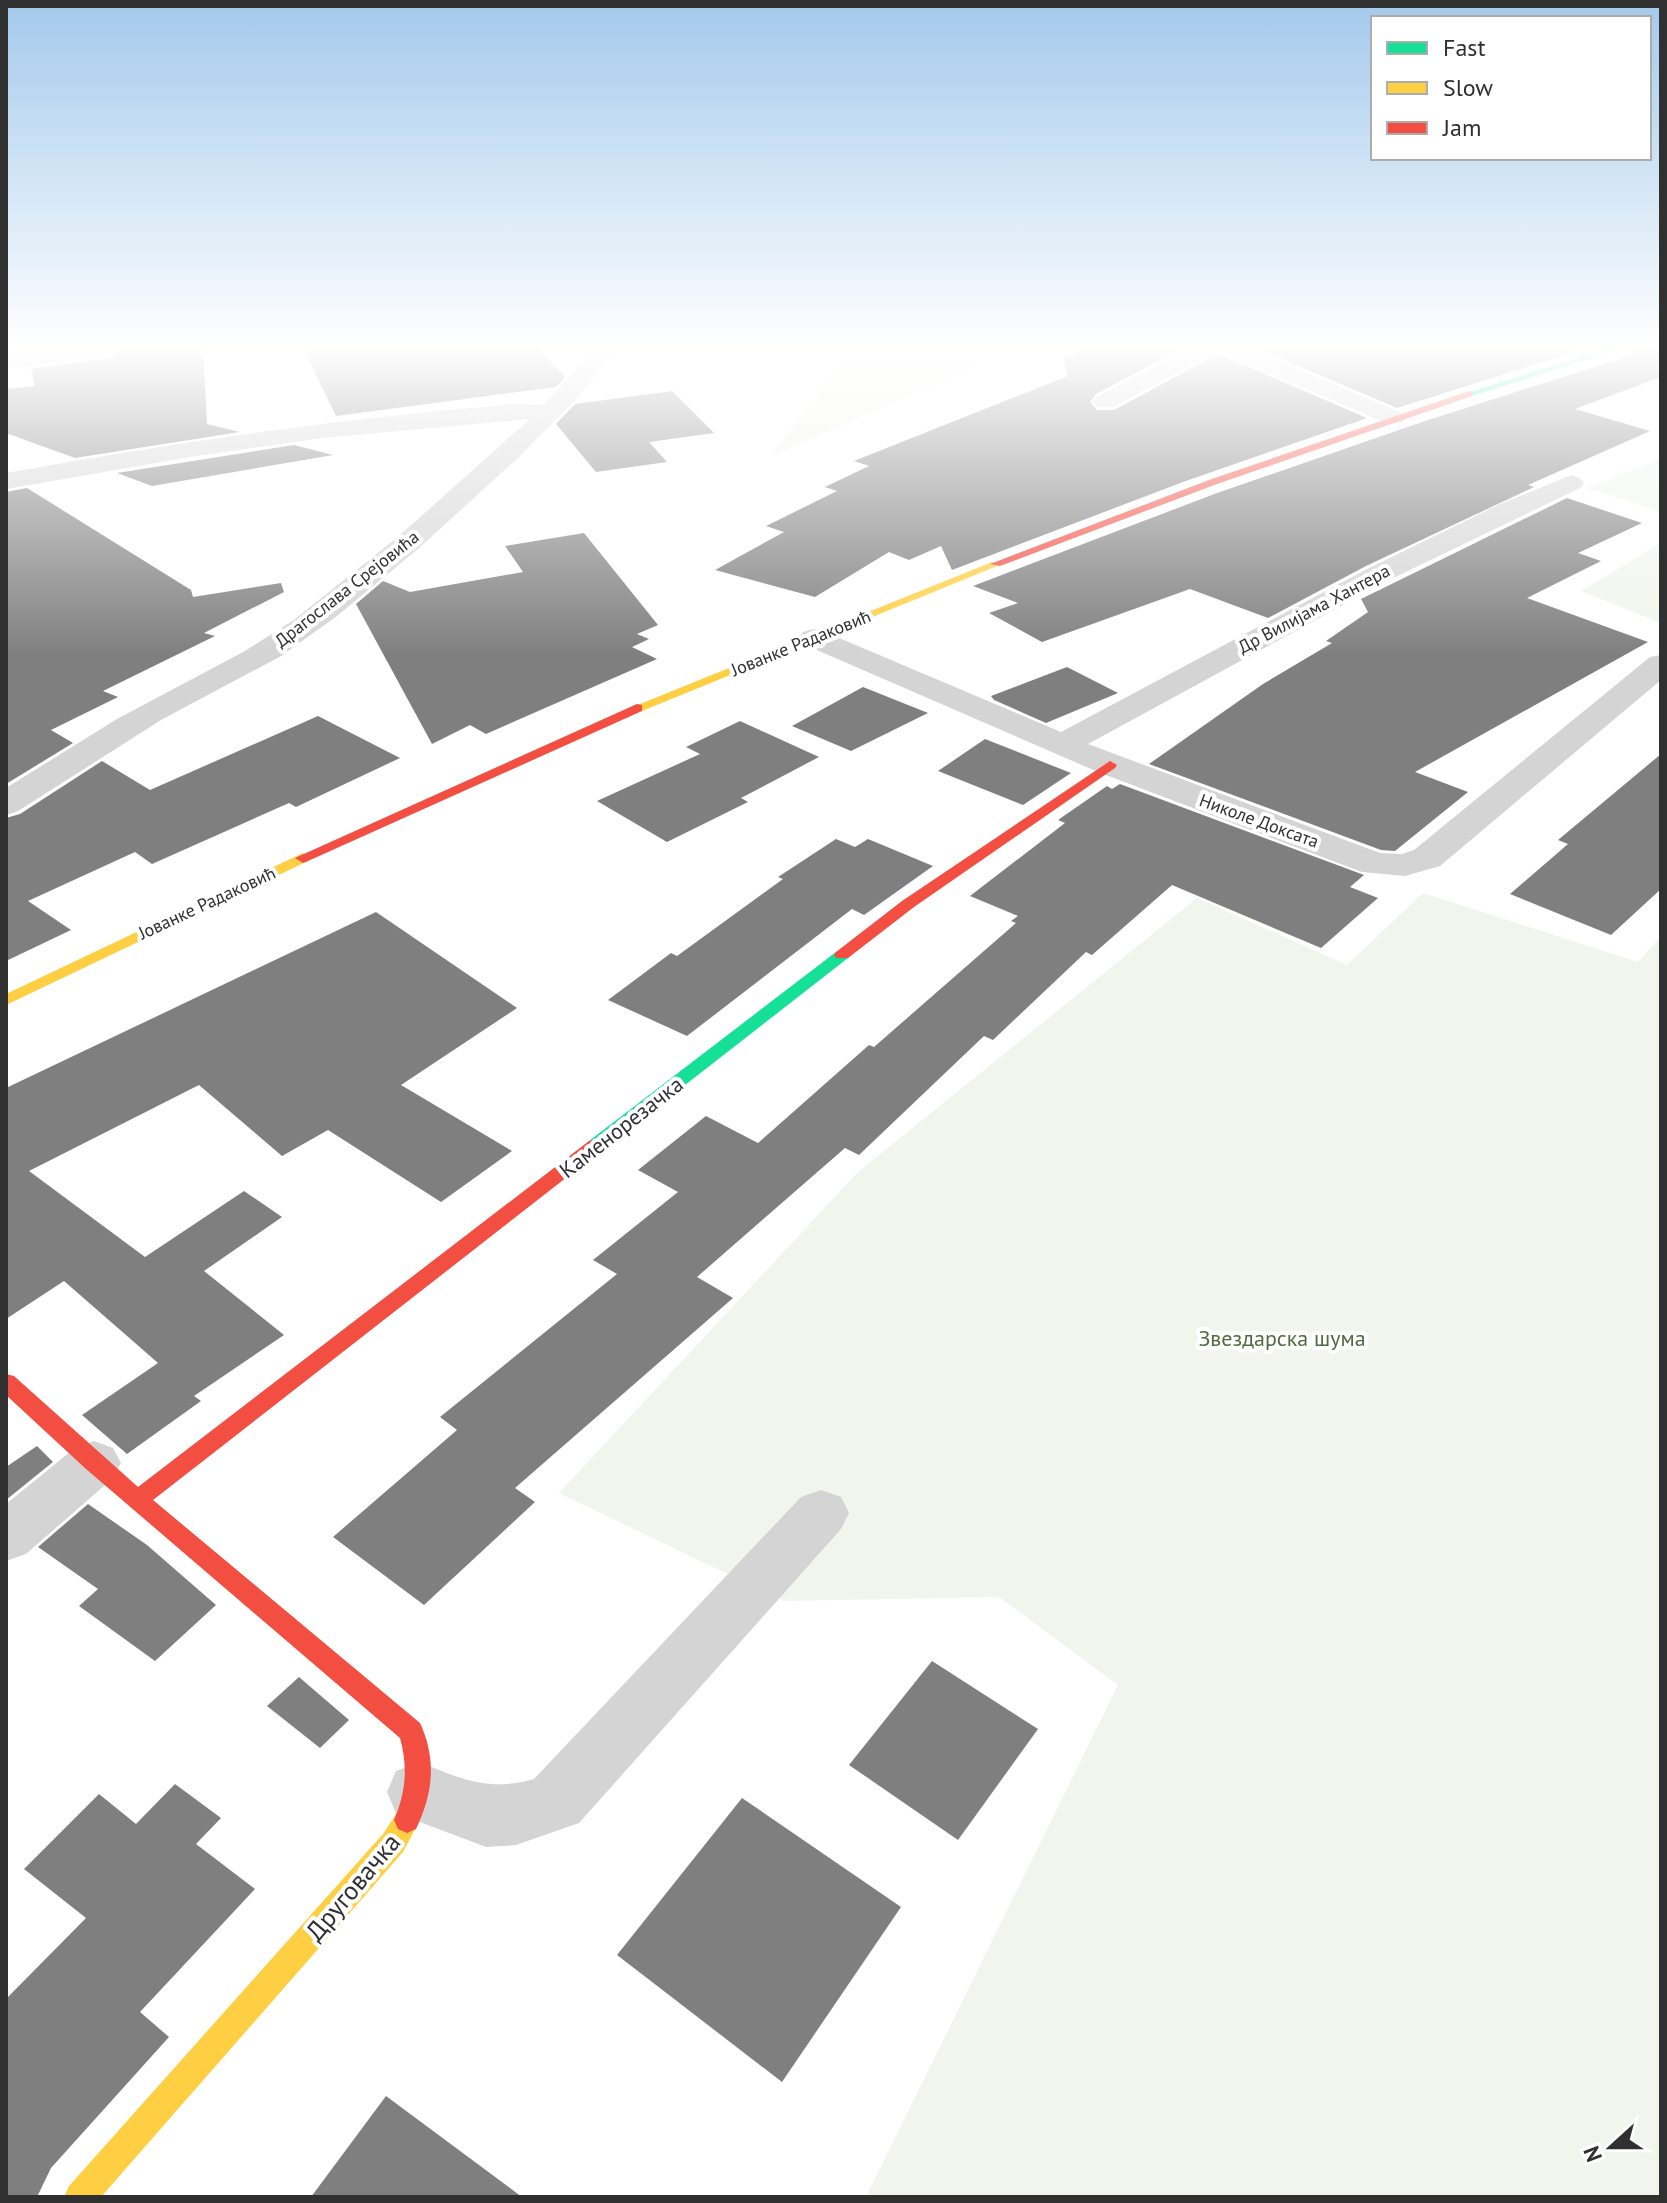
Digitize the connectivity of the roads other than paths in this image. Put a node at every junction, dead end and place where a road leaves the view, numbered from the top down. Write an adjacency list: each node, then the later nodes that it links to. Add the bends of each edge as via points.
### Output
1 (169, 451): 4 (street)
2 (510, 451): 10 (street, Драгослава Срејовића, via 397,553 300,629 76,757)
3 (1300, 451): 6 (main road, Јованке Радаковић, via 1170,496)
4 (6, 481)
5 (1571, 483): 8 (street, Др Вилијама Хантера, via 1394,566)
6 (814, 638): 8 (street, Николе Доксата); 11 (main road, Јованке Радаковић, via 629,712 229,891)
7 (1661, 664): 9 (street, Николе Доксата, via 1427,858 1405,865 1375,864)
8 (1061, 745): 9 (street, Николе Доксата)
9 (1110, 765): 14 (main road, Каменорезачка, via 896,913)
10 (6, 804)
11 (6, 1000)
12 (6, 1382): 13 (main road)
13 (94, 1463): 14 (main road); 16 (street)
14 (138, 1499): 17 (main road, via 411,1731 421,1758)
15 (821, 1513): 17 (street, via 556,1801 519,1816 482,1818)
16 (6, 1537)
17 (419, 1792): 18 (main road, Друговачка, via 393,1843)
18 (80, 2197)

